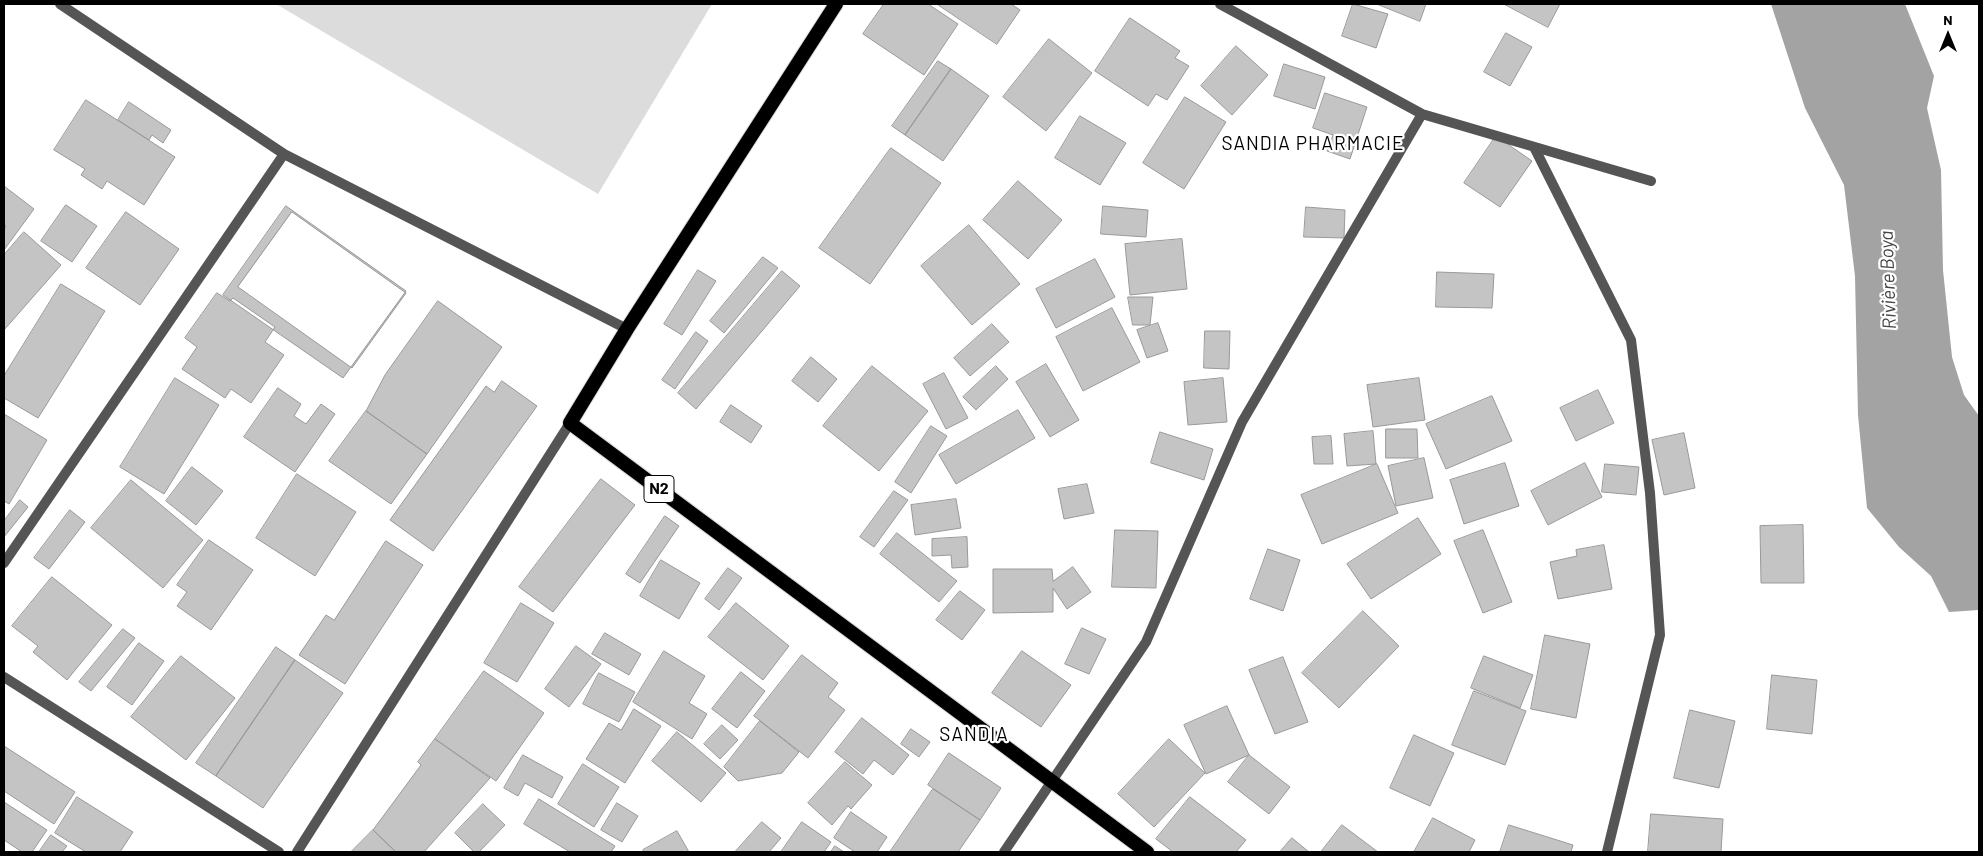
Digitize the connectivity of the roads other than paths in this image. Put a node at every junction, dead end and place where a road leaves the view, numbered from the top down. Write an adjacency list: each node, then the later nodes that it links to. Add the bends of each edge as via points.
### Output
1 (60, 4): 6 (street)
2 (836, 4): 8 (highway)
3 (1220, 4): 4 (street)
4 (1422, 114): 5 (street); 12 (street, via 1242,422 1146,642)
5 (1534, 146): 7 (street); 17 (street, via 1632,340 1650,493 1660,634)
6 (284, 154): 8 (street); 10 (street)
7 (1651, 180)
8 (627, 329): 9 (highway)
9 (570, 423): 12 (highway, N2); 14 (street)
10 (4, 563)
11 (4, 677): 13 (street)
12 (1052, 780): 15 (street); 16 (highway, N2)
13 (279, 852)
14 (297, 852)
15 (1004, 852)
16 (1147, 852)
17 (1607, 852)

